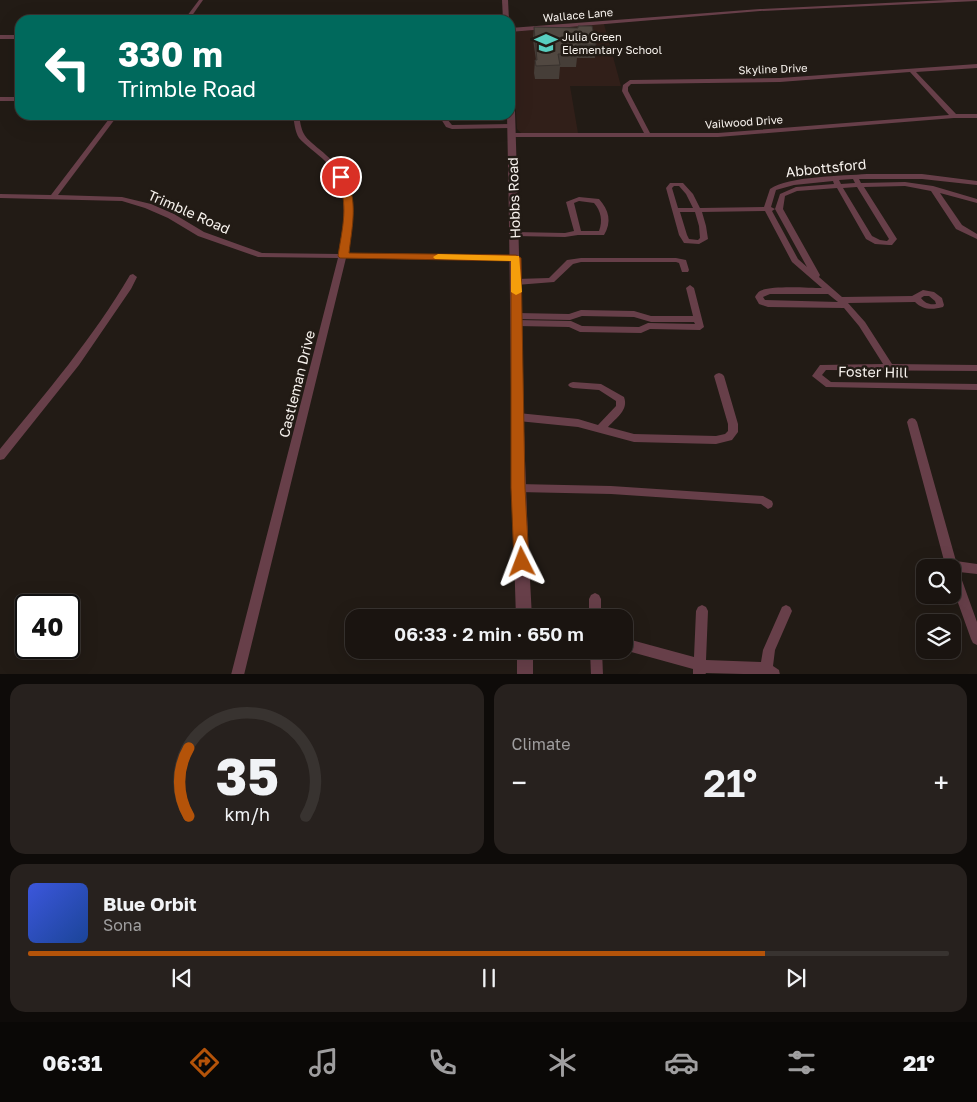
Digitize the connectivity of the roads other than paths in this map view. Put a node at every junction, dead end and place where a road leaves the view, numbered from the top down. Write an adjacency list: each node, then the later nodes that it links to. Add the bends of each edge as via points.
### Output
1 (201, 0): 5 (street)
2 (505, 0): 6 (street)
3 (977, 0): 4 (street, Wallace Lane)
4 (890, 2): 7 (street, Wallace Lane)
5 (190, 15)
6 (506, 15)
7 (515, 30)
8 (0, 37): 9 (street)
9 (15, 37)
10 (977, 66): 11 (street, Skyline Drive)
11 (911, 70): 14 (street); 21 (street, Skyline Drive, via 780,80 630,82 625,91)
12 (0, 99): 13 (street)
13 (15, 99)
14 (954, 116): 15 (street, Vailwood Drive); 21 (street, Vailwood Drive, via 718,135)
15 (977, 116)
16 (110, 120): 29 (street)
17 (297, 120): 38 (street, Castleman Drive, via 301,136 320,150 346,186 350,209)
18 (444, 120): 20 (street, Vailwood Drive, via 452,127)
19 (512, 120): 20 (street, Hobbs Road)
20 (512, 131): 21 (street, Vailwood Drive); 35 (street, Hobbs Road)
21 (648, 135)
22 (854, 176): 23 (street, Abbottsford); 24 (street, Abbottsford); 26 (street)
23 (927, 177): 25 (street, Abbottsford); 27 (street)
24 (837, 182): 26 (street, Abbottsford); 26 (street, via 869,237 889,243 893,239); 31 (street, Abbottsford, via 790,183 773,189); 32 (street, Abbottsford, via 796,189 782,195)
25 (977, 182)
26 (858, 184): 27 (street, Abbottsford, via 905,184)
27 (933, 189): 30 (street, Abbottsford); 37 (street, via 959,227)
28 (0, 196): 29 (street, Trimble Road)
29 (54, 196): 38 (street, Trimble Road, via 122,198 172,216 201,234 261,255)
30 (977, 201)
31 (767, 209): 32 (street); 34 (street); 44 (street, via 795,260)
32 (779, 209): 44 (street, via 811,268)
33 (675, 210): 34 (street); 34 (street, via 669,188 672,184 686,187); 34 (street, via 683,235 687,241 693,242 704,239)
34 (697, 210)
35 (515, 234): 36 (street); 39 (street, Hobbs Road)
36 (578, 234): 36 (street, via 570,202 596,200 605,216 605,228 601,233)
37 (977, 236)
38 (343, 256): 39 (street, Trimble Road); 76 (street, Castleman Drive)
39 (516, 258): 42 (street, Hobbs Road)
40 (685, 270): 42 (street, via 683,262 676,260 581,260 570,262 551,280)
41 (133, 277): 58 (street, via 76,362)
42 (516, 282): 47 (street, Hobbs Road)
43 (690, 288): 49 (street, via 700,323)
44 (828, 291): 46 (street); 46 (street, via 770,291 760,297 768,304)
45 (917, 299): 46 (street)
46 (843, 303): 50 (street, via 862,324)
47 (517, 320): 48 (street); 55 (street, Hobbs Road)
48 (570, 320): 49 (street, via 571,315 581,313 634,314); 49 (street, via 580,329 641,330)
49 (647, 322)
50 (889, 367): 51 (street, Foster Hill); 54 (street, Foster Hill, via 823,367 816,376 829,385)
51 (977, 368)
52 (719, 376): 57 (street, via 733,424 734,432 728,437 716,440 634,438)
53 (572, 385): 57 (street, via 601,386 622,399 621,407)
54 (977, 387)
55 (518, 418): 57 (street, via 578,422); 59 (street, Hobbs Road)
56 (912, 422): 61 (street)
57 (601, 428)
58 (0, 456)
59 (518, 488): 60 (street, via 702,495 763,500); 66 (street, Hobbs Road)
60 (768, 504)
61 (950, 559)
62 (961, 568): 63 (street)
63 (977, 569)
64 (961, 593): 70 (street)
65 (595, 599): 67 (street)
66 (524, 609)
67 (595, 609)
68 (702, 611): 74 (street)
69 (786, 611): 75 (street, via 769,650)
70 (977, 639)
71 (633, 647): 74 (street)
72 (525, 659): 77 (street)
73 (597, 659): 78 (street)
74 (699, 670): 75 (street, via 707,667)
75 (770, 672)
76 (237, 674)
77 (525, 674)
78 (598, 674)

